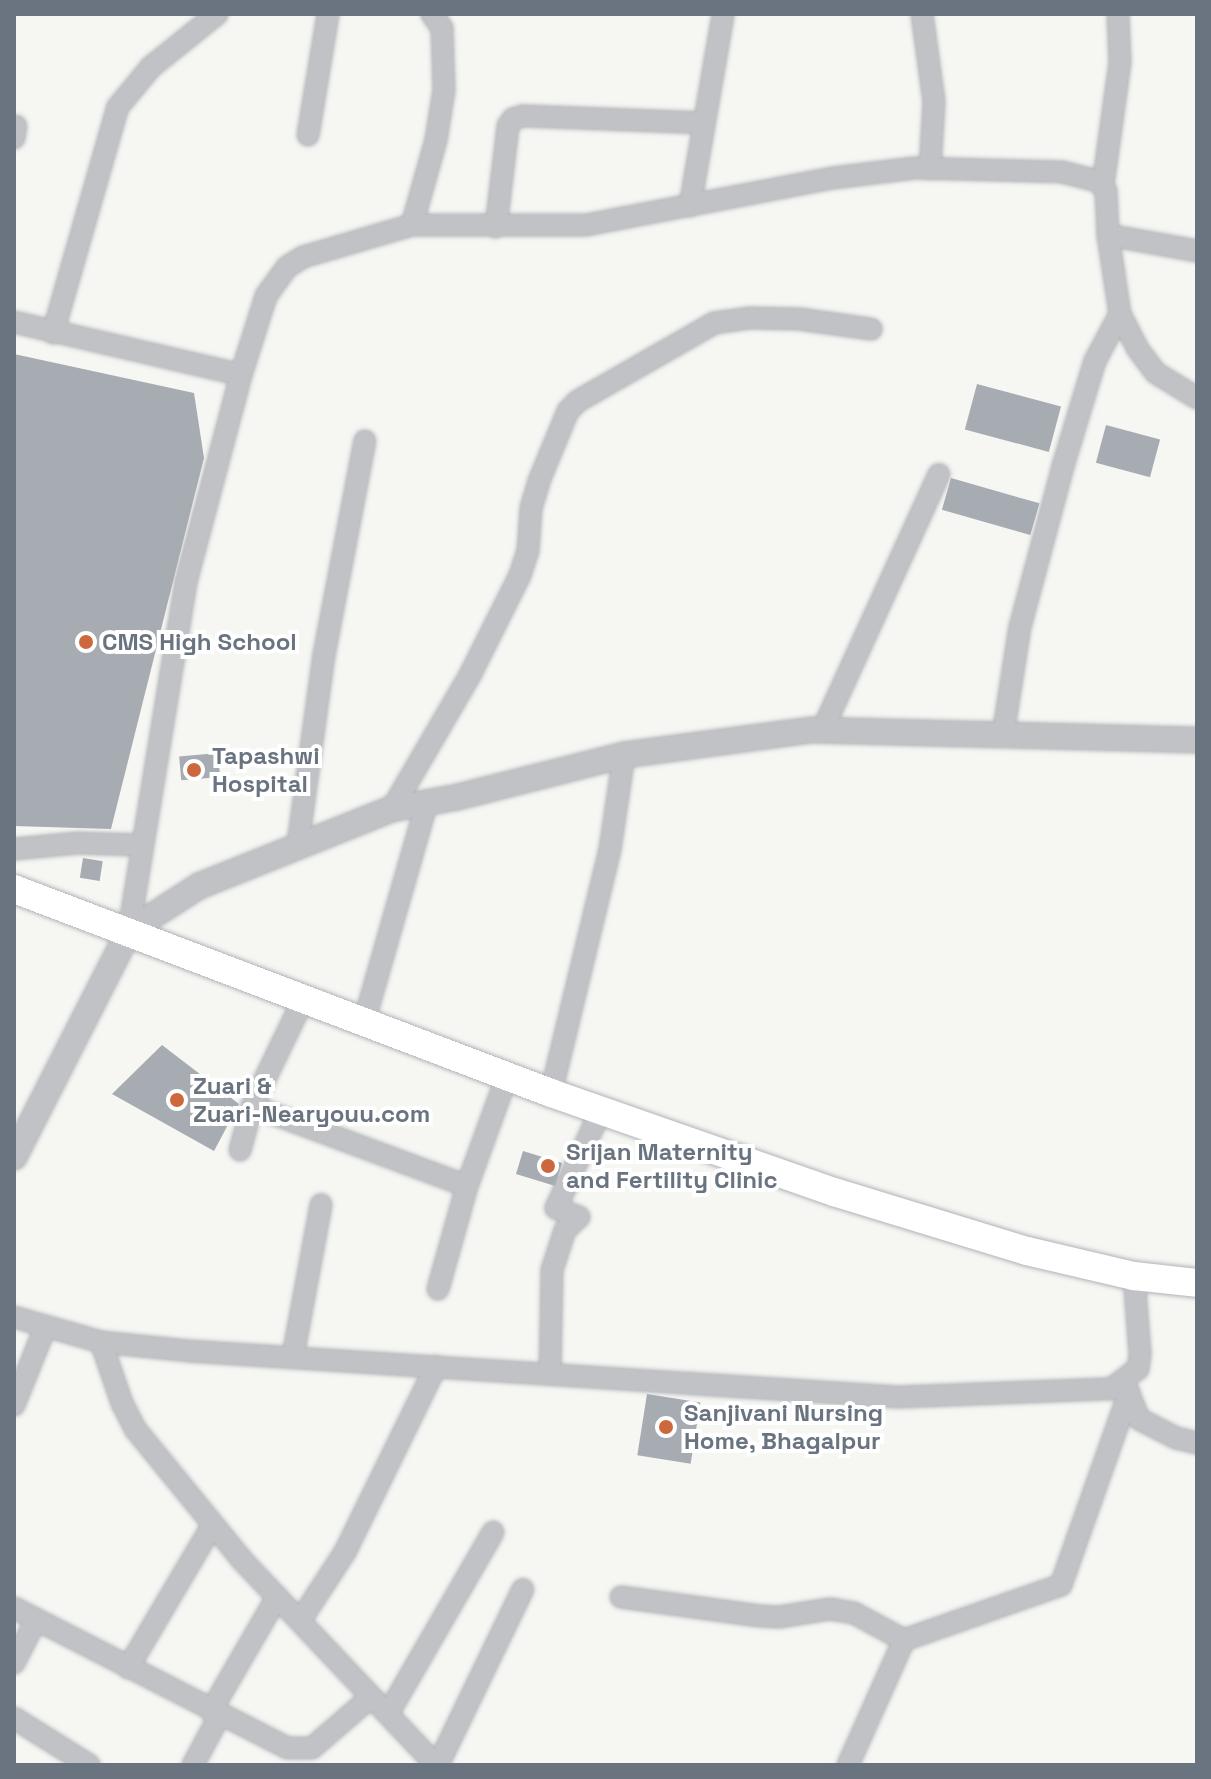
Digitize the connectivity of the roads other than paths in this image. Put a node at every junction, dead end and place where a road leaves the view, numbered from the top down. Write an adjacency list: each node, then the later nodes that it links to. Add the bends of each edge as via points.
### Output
1 (217, 14): 19 (street, via 151,67 118,107)
2 (328, 14): 8 (street)
3 (432, 14): 12 (street, via 442,28 444,90)
4 (723, 14): 7 (street)
5 (922, 14): 9 (street, via 934,102)
6 (1118, 14): 10 (street, via 1120,62)
7 (703, 123): 11 (street); 13 (street, via 513,119)
8 (308, 135)
9 (930, 169): 10 (street, via 1062,172 1090,176); 11 (street, via 833,178)
10 (1103, 185): 14 (street)
11 (690, 206): 13 (street, via 586,225)
12 (412, 225): 13 (street); 20 (street, via 303,257 287,267 266,296)
13 (496, 227)
14 (1108, 235): 15 (street); 16 (street)
15 (1197, 251)
16 (1120, 314): 21 (street, via 1156,373); 25 (street, via 1095,361 1063,466 1020,627)
17 (14, 322): 19 (street)
18 (871, 329): 29 (street, via 799,319 714,323 568,411 531,508 528,551 520,575 471,673)
19 (53, 333): 20 (street)
20 (241, 375): 31 (street, via 186,582)
21 (1197, 398)
22 (365, 441): 30 (street, via 324,655)
23 (939, 474): 24 (street)
24 (822, 731): 25 (street); 27 (street)
25 (1003, 735): 26 (street)
26 (1197, 740)
27 (624, 755): 28 (street); 38 (street, via 610,849)
28 (427, 803): 29 (street); 36 (street)
29 (392, 809): 30 (street)
30 (298, 844): 34 (street, via 199,886)
31 (140, 845): 32 (street); 34 (street)
32 (14, 849)
33 (14, 889): 34 (main road)
34 (129, 931): 35 (main road); 42 (street)
35 (304, 998): 36 (main road); 39 (street)
36 (364, 1022): 37 (main road)
37 (507, 1076): 38 (main road); 43 (street)
38 (551, 1093): 40 (main road)
39 (252, 1106): 41 (street); 43 (street)
40 (601, 1110): 45 (main road, via 834,1192 1027,1251); 53 (street, via 556,1208 579,1217 565,1230 552,1270)
41 (240, 1150)
42 (14, 1157)
43 (467, 1186): 47 (street)
44 (321, 1205): 51 (street)
45 (1134, 1276): 46 (main road); 54 (street, via 1140,1354)
46 (1197, 1283)
47 (438, 1289)
48 (14, 1317): 49 (street)
49 (45, 1328): 50 (street); 55 (street)
50 (101, 1342): 51 (street); 57 (street, via 136,1430)
51 (293, 1356): 52 (street)
52 (436, 1366): 53 (street); 64 (street, via 345,1552)
53 (550, 1374): 54 (street, via 899,1397)
54 (1126, 1388): 56 (street, via 1139,1419); 65 (street, via 1061,1585)
55 (14, 1405)
56 (1197, 1443)
57 (213, 1524): 60 (street); 67 (street)
58 (493, 1532): 70 (street)
59 (523, 1589): 74 (street)
60 (277, 1597): 64 (street); 69 (street)
61 (621, 1597): 65 (street, via 760,1616 830,1609 854,1613)
62 (14, 1608): 63 (street)
63 (36, 1620): 66 (street); 67 (street)
64 (300, 1621): 68 (street)
65 (904, 1640): 75 (street)
66 (14, 1663)
67 (128, 1668): 69 (street)
68 (371, 1697): 69 (street, via 303,1751); 70 (street)
69 (215, 1713): 73 (street)
70 (388, 1714): 74 (street)
71 (14, 1718): 72 (street)
72 (89, 1765)
73 (193, 1765)
74 (437, 1765)
75 (848, 1765)

